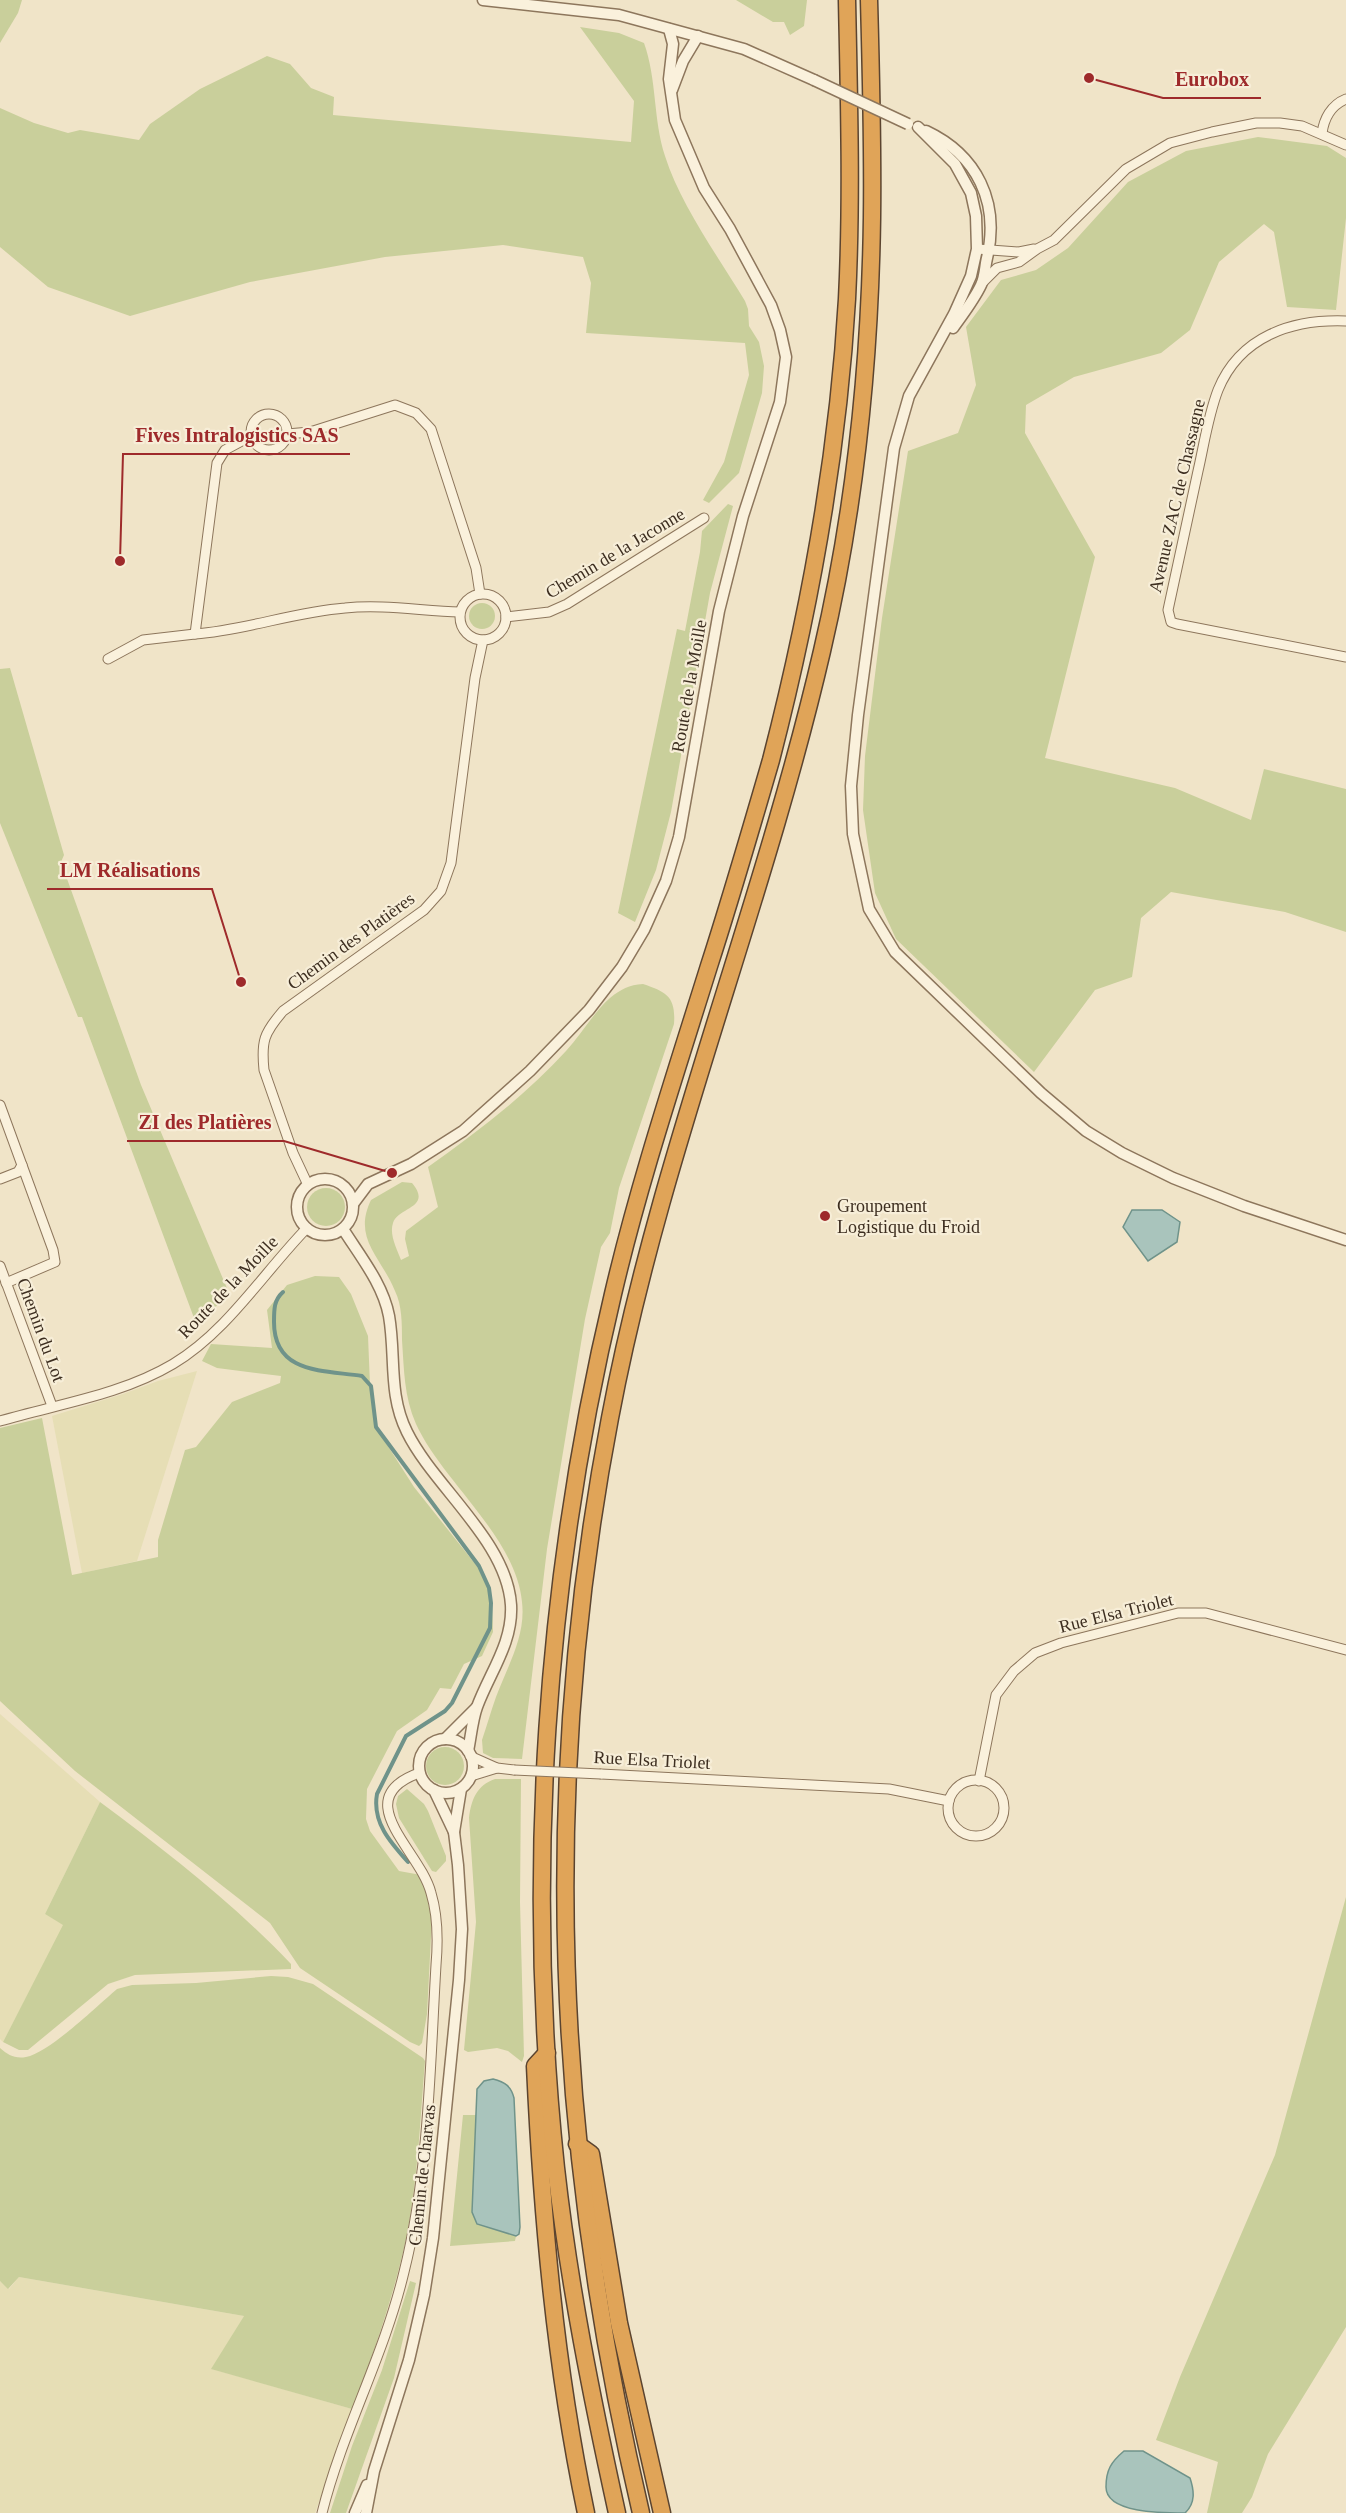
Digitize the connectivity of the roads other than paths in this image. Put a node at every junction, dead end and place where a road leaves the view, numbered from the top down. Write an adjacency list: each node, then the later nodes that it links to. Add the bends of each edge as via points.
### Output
1 (483, 0): 5 (street, via 619,15)
2 (847, 0): 56 (highway, via 847,298 833,448 814,572 771,760 653,1147 613,1293 593,1381 567,1540 545,1756 542,1916)
3 (869, 0): 12 (highway)
4 (879, 0): 12 (highway)
5 (669, 29): 6 (street); 7 (street, Route de la Moille, via 673,44)
6 (698, 36): 7 (street, via 683,61); 9 (street, bridge, via 744,49)
7 (671, 95): 34 (street, Route de la Moille, via 687,152 771,305 786,357 780,402 745,508 724,589 679,837 666,881 644,930 589,1010 530,1071 463,1131 411,1164)
8 (1346, 99): 10 (street, via 1332,109)
9 (913, 125): 13 (street, via 955,164 971,193 984,234); 13 (street, via 945,140 976,173 991,221)
10 (1322, 134): 11 (street); 14 (street, via 1302,126 1256,123 1170,143 1126,169 1054,240)
11 (1346, 145)
12 (872, 150): 57 (highway, via 869,298 856,450 824,643 774,833 650,1241 619,1369 595,1504 573,1692 566,1822 567,2002)
13 (983, 249): 14 (street); 15 (street, via 981,256); 19 (street)
14 (1037, 249): 16 (street, via 1019,262)
15 (986, 262): 16 (street); 17 (street)
16 (997, 268): 17 (street)
17 (982, 283): 19 (street)
18 (1346, 321): 28 (street, Avenue ZAC de Chassagne, via 1306,322 1273,332 1245,352 1223,380 1212,412 1168,610 1171,622 1177,624)
19 (929, 359): 39 (street, via 909,396 894,448 858,715 851,786 853,834 870,909 896,952 1041,1093 1086,1131 1173,1178)
20 (287, 434): 21 (street, via 278,448 267,451 257,446); 21 (street, via 279,417 267,414 252,424); 23 (street, via 310,432 394,405 416,413 431,429 476,568)
21 (251, 436): 26 (street, via 225,450 217,463)
22 (704, 518): 25 (street, Chemin de la Jaconne, via 567,604 549,612)
23 (480, 594): 24 (street, via 465,602); 25 (street, via 499,600)
24 (460, 612): 26 (street, via 347,607); 27 (street, via 462,628)
25 (506, 617): 27 (street, via 496,636)
26 (195, 634): 29 (street, via 143,640)
27 (483, 640): 35 (street, Chemin des Platières, via 451,863 441,891 424,910 283,1011 266,1032 264,1070)
28 (1346, 657)
29 (108, 659)
30 (0, 1105): 31 (street)
31 (22, 1165): 32 (street, via 18,1172); 41 (street, via 55,1262)
32 (0, 1179)
33 (335, 1181): 34 (street); 35 (street, via 316,1180); 36 (street, via 347,1190)
34 (368, 1184): 36 (street, Route de la Moille)
35 (308, 1185): 37 (street, via 298,1206)
36 (353, 1204): 38 (street, via 351,1217)
37 (308, 1228): 38 (street, via 325,1235); 42 (street, Route de la Moille, via 211,1334 175,1363 121,1388)
38 (343, 1228): 45 (street, via 386,1305 394,1394 401,1421 495,1555 506,1580 511,1616 507,1639)
39 (1346, 1240)
40 (0, 1266): 41 (street, Chemin du Lot)
41 (6, 1283): 42 (street, Chemin du Lot)
42 (52, 1406): 43 (street, Route de la Moille)
43 (0, 1420)
44 (1346, 1650): 51 (street, Rue Elsa Triolet, via 1206,1613 1178,1613 1061,1643 1035,1653 1014,1671 996,1695)
45 (477, 1708): 46 (street); 47 (street)
46 (446, 1739): 47 (street, via 462,1744); 49 (street, via 428,1746 422,1754)
47 (469, 1754): 48 (street, Rue Elsa Triolet); 50 (street)
48 (497, 1768): 50 (street, Rue Elsa Triolet); 54 (street, Rue Elsa Triolet, bridge, via 889,1789)
49 (419, 1773): 53 (street); 60 (street, via 404,1778 392,1789 386,1810 420,1867 431,1893 436,1924 431,2054 418,2197 404,2272 385,2339)
50 (471, 1776): 52 (street)
51 (979, 1780): 54 (street, via 960,1785); 54 (street, via 997,1789 1003,1801 1004,1814 988,1834 975,1837 957,1829 948,1811)
52 (461, 1789): 53 (street, via 445,1793); 55 (street, Chemin de Charvas)
53 (434, 1790): 55 (street, Chemin de Charvas)
54 (949, 1801)
55 (454, 1832): 59 (street, Chemin de Charvas, via 462,1904 462,1953 433,2238 414,2343)
56 (547, 2053): 58 (highway, via 535,2066 541,2187 551,2304); 65 (highway, via 556,2166 572,2282)
57 (577, 2144): 66 (highway, via 602,2323); 67 (highway, via 591,2154 619,2323)
58 (571, 2439): 63 (highway, via 567,2454); 64 (highway)
59 (374, 2471): 61 (street); 62 (street, Chemin de Charvas)
60 (322, 2513)
61 (355, 2513)
62 (366, 2513)
63 (576, 2513)
64 (586, 2513)
65 (617, 2513)
66 (641, 2513)
67 (662, 2513)

